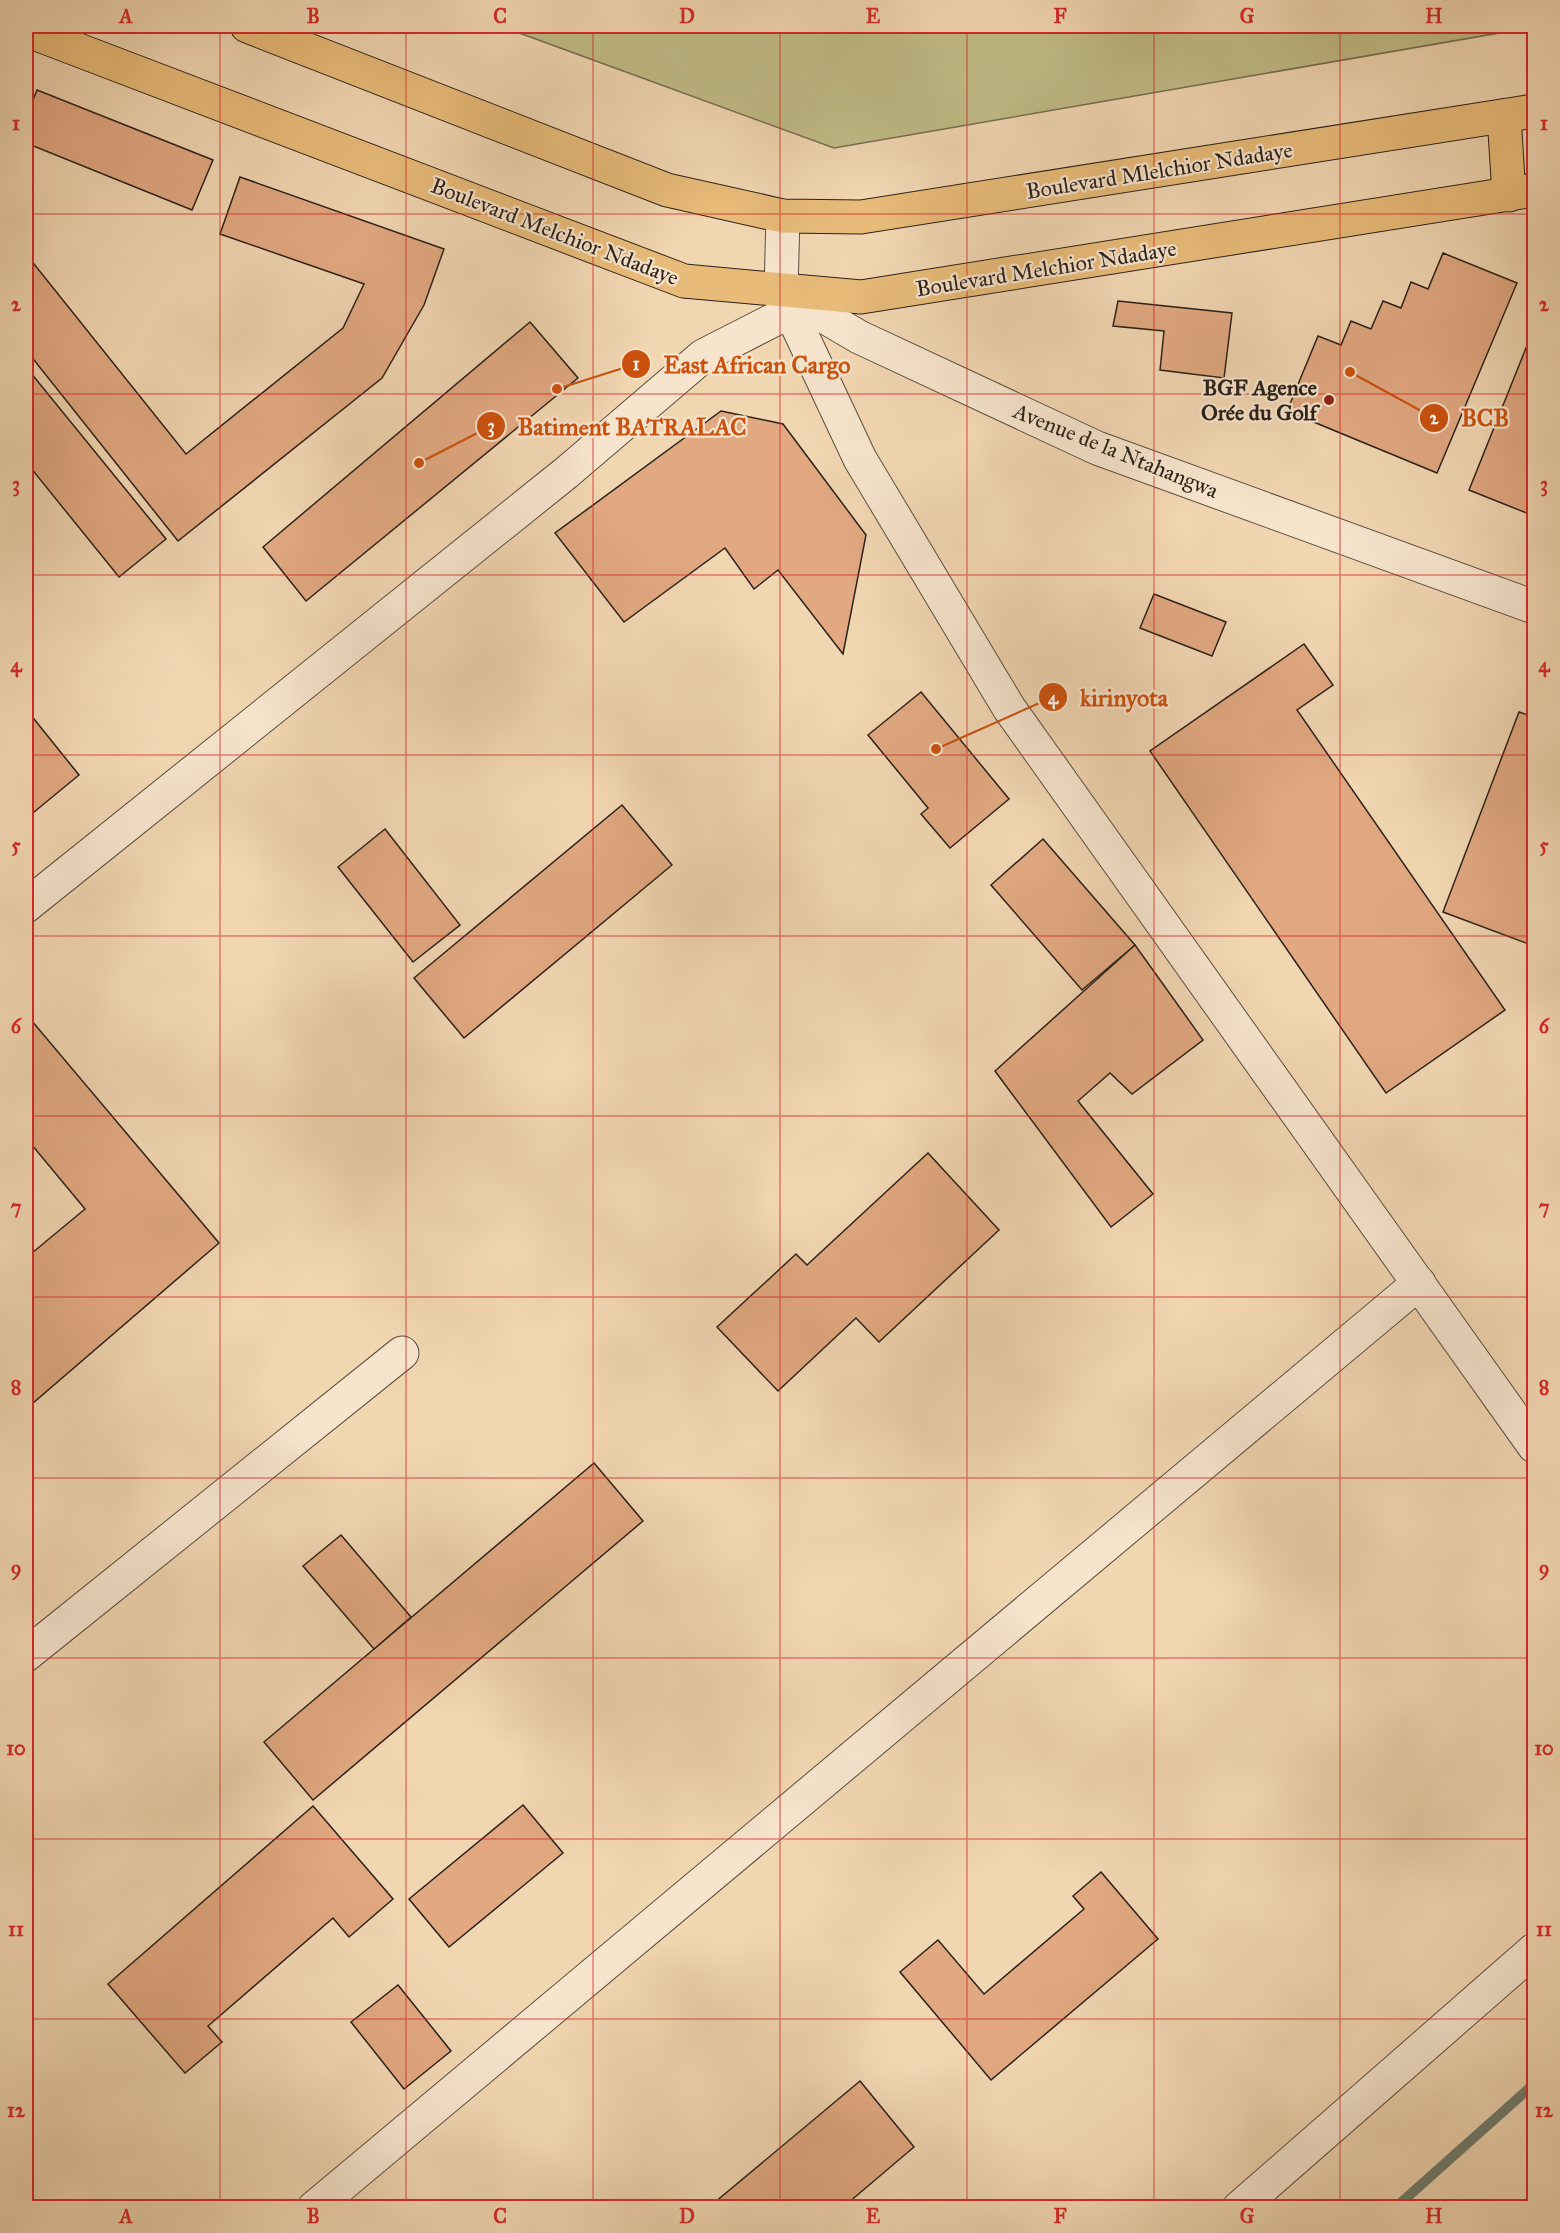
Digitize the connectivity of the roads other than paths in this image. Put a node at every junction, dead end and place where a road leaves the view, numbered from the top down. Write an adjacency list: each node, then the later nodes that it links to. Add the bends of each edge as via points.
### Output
1 (247, 26): 5 (main road, via 667,190)
2 (30, 30): 6 (main road, Boulevard Melchior Ndadaye, via 684,281)
3 (1519, 113): 4 (main road); 5 (main road, Boulevard Mlelchior Ndadaye, via 861,216)
4 (1522, 193): 6 (main road, Boulevard Melchior Ndadaye, via 861,297)
5 (783, 216): 6 (street)
6 (786, 301): 7 (street, Avenue de la Ntahangwa, via 1097,448); 8 (street, via 703,356 566,472); 9 (street, via 860,459 1009,708)
7 (1534, 607)
8 (26, 906)
9 (1419, 1283): 11 (street); 14 (street)
10 (402, 1353): 12 (street)
11 (1534, 1446)
12 (26, 1655)
13 (1534, 1950): 15 (street)
14 (314, 2208)
15 (1239, 2208)

